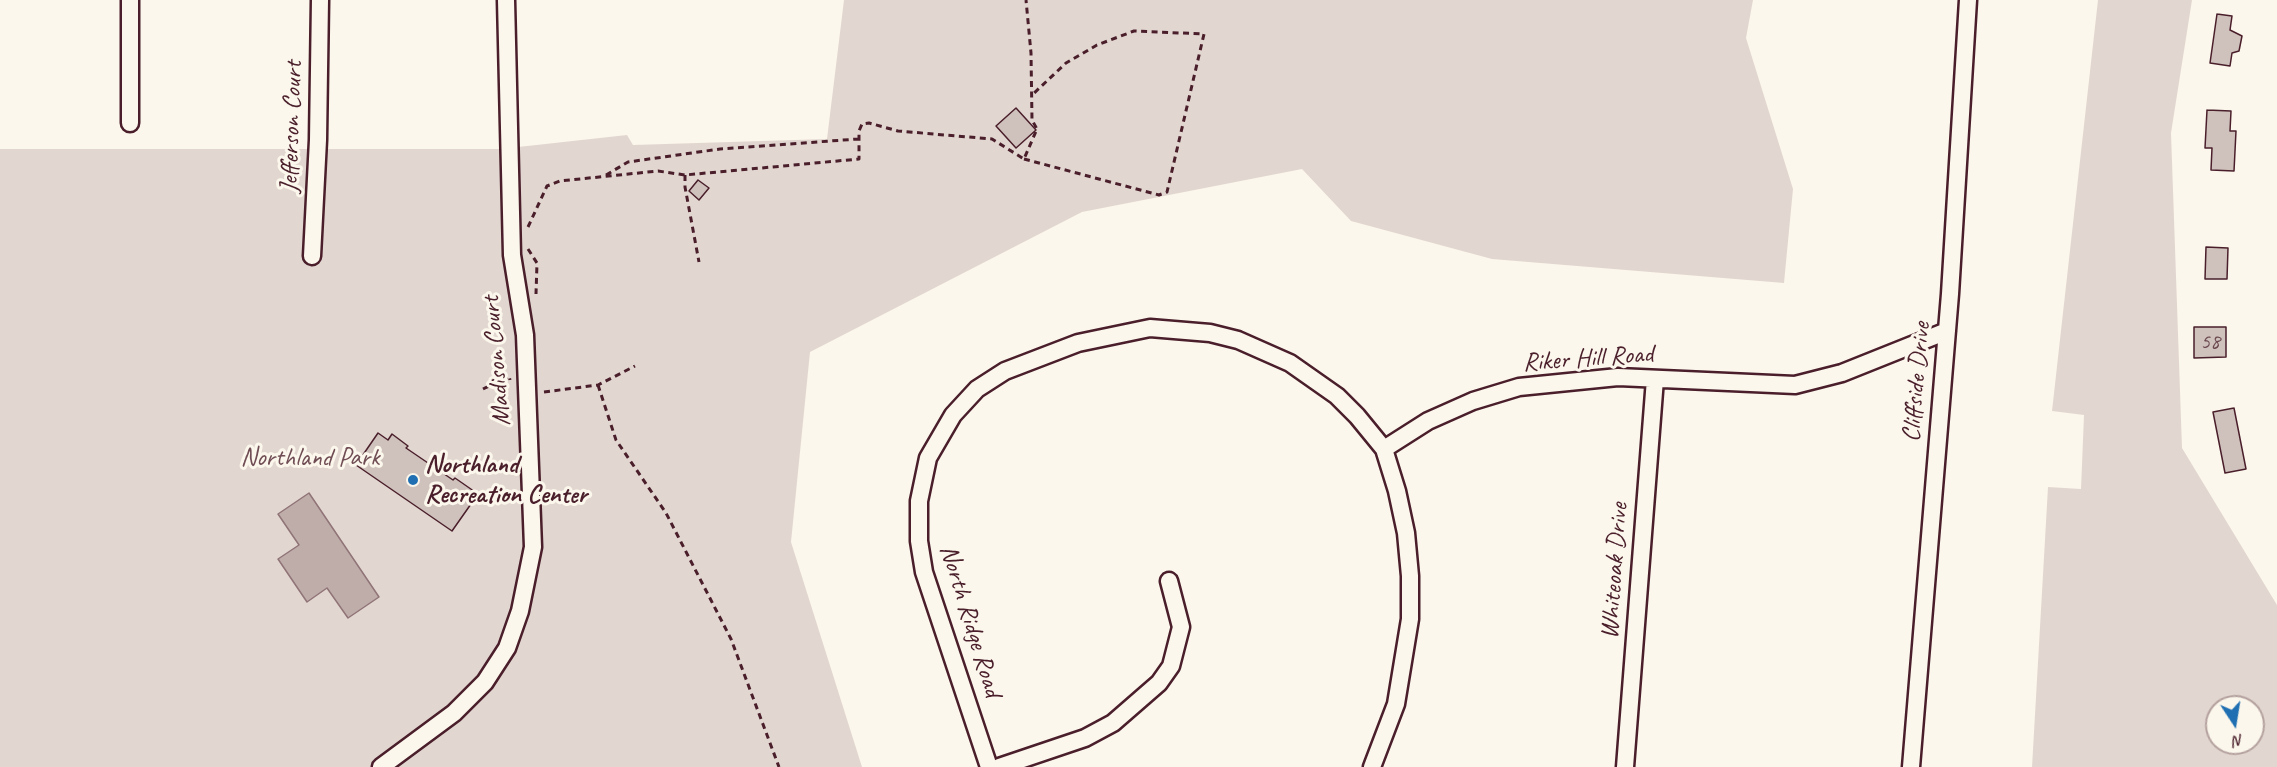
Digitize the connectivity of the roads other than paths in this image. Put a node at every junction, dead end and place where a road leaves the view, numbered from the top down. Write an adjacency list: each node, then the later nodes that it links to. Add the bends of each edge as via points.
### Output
1 (130, 0): 5 (street)
2 (320, 0): 6 (street, Jefferson Court)
3 (506, 0): 11 (street, Madison Court, via 512,255 535,392 533,547 520,611 507,648 485,682 454,713)
4 (1968, 0): 7 (street, Cliffside Drive)
5 (130, 123)
6 (312, 256)
7 (1947, 331): 8 (street, Riker Hill Road, via 1817,381 1795,385); 16 (street, Cliffside Drive)
8 (1655, 379): 9 (street, Riker Hill Road, via 1618,377 1519,387 1428,421); 15 (street, Whiteoak Drive)
9 (1384, 449): 12 (street, North Ridge Road, via 1358,416 1314,378 1265,350 1210,333 1150,328 1078,343 1005,370 977,389 941,431 928,458 920,501 919,541 924,572); 14 (street, via 1406,533 1410,619 1396,704)
10 (1169, 581): 13 (street, via 1181,627 1171,666 1159,683 1113,723 1085,738)
11 (381, 767)
12 (989, 767)
13 (999, 767)
14 (1372, 767)
15 (1625, 767)
16 (1911, 767)

